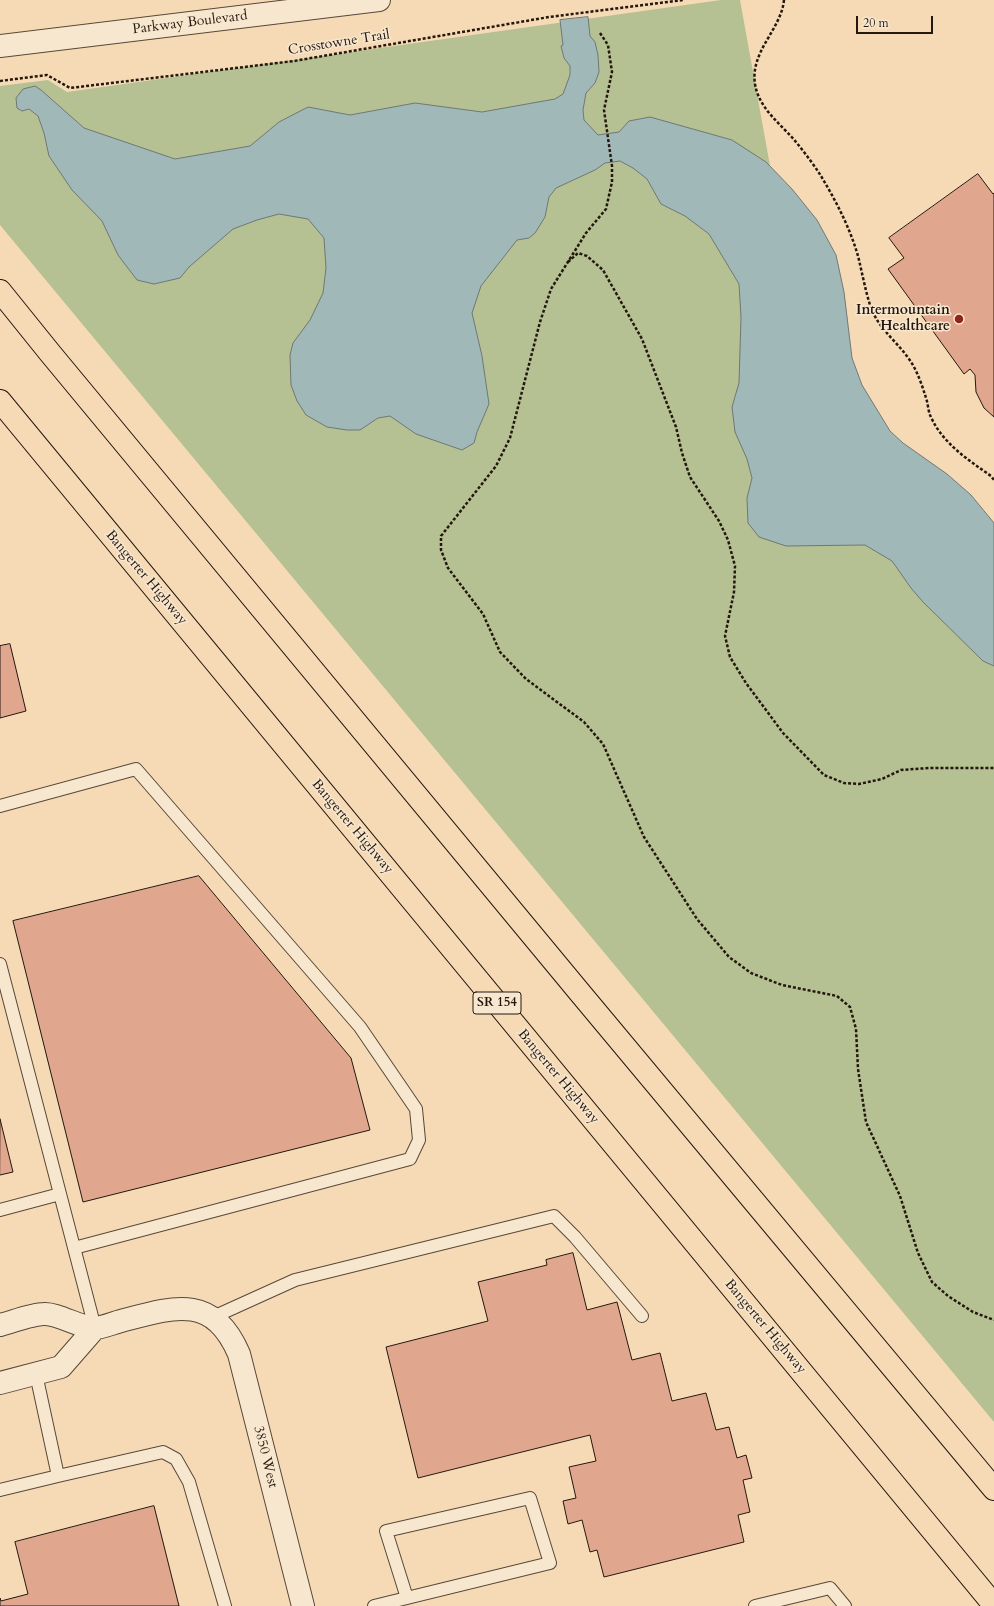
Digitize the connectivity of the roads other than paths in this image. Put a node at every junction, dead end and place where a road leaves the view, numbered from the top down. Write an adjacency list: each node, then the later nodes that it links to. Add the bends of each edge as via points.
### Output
1 (379, 0): 2 (street, Parkway Boulevard)
2 (0, 46)
3 (0, 291): 17 (highway)
4 (0, 401): 20 (highway, Bangerter Highway / SR 154)
5 (0, 806): 9 (lane, via 136,769 360,1027 416,1109 419,1140 410,1159)
6 (0, 964): 7 (lane)
7 (60, 1194): 8 (lane); 9 (lane)
8 (0, 1210)
9 (74, 1248): 13 (lane)
10 (642, 1316): 11 (lane, via 554,1216 295,1280)
11 (212, 1318): 13 (street, 3850 West, via 192,1309 169,1309); 22 (street, 3850 West, via 226,1330 239,1354)
12 (0, 1325): 13 (street, via 45,1313)
13 (94, 1328): 14 (street, via 61,1367)
14 (36, 1374): 15 (street); 16 (lane)
15 (0, 1383)
16 (58, 1476): 18 (lane); 21 (lane, via 163,1452 176,1459 188,1482)
17 (994, 1489)
18 (0, 1490)
19 (408, 1598): 19 (lane, via 550,1563 530,1498 386,1531); 23 (lane)
20 (994, 1605)
21 (225, 1606)
22 (303, 1606)
23 (374, 1606)
24 (755, 1606): 25 (lane, via 830,1588)
25 (845, 1606)

